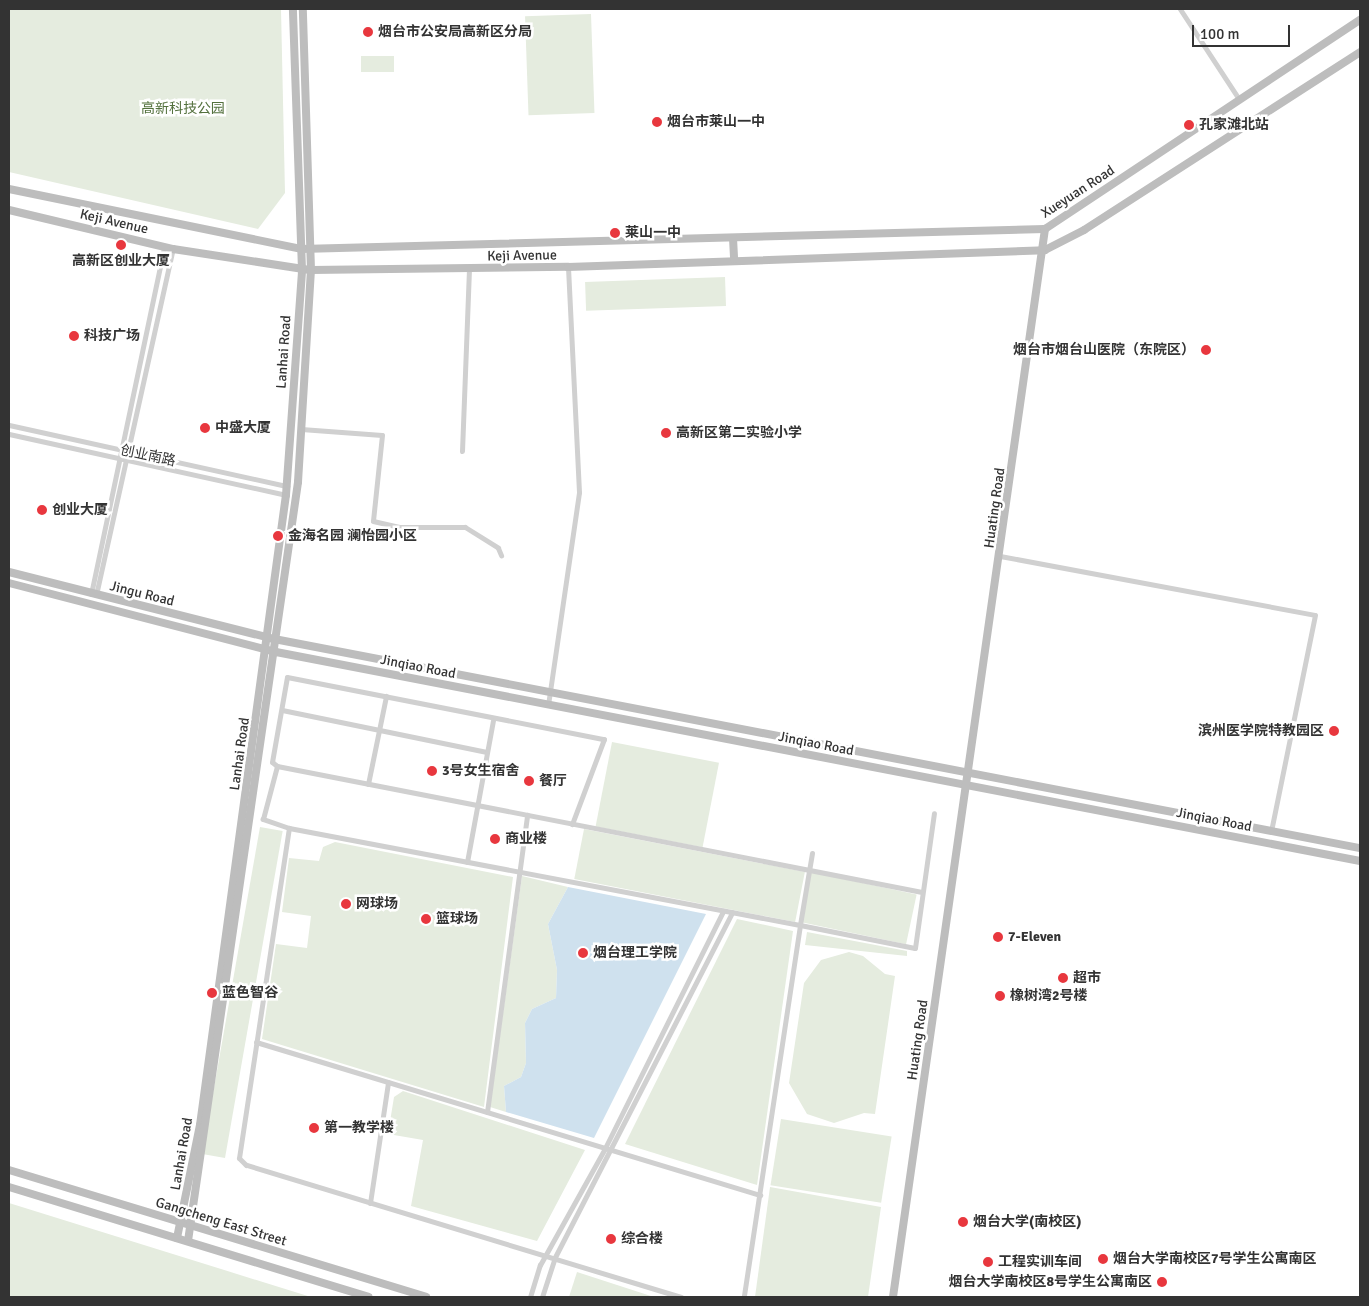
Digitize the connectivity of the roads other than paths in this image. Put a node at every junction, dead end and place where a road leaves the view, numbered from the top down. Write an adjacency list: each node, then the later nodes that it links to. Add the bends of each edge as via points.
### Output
1 (293, 9): 13 (street, Lanhai Road)
2 (302, 9): 14 (street, Lanhai Road)
3 (1180, 9): 6 (street)
4 (1360, 20): 6 (street, Xueyuan Road)
5 (1360, 52): 15 (street, via 1084,230)
6 (1239, 98): 9 (street, Xueyuan Road)
7 (9, 189): 13 (street, Keji Avenue)
8 (9, 210): 11 (street, Keji Avenue)
9 (1045, 229): 10 (street, Xueyuan Road); 15 (street, Huating Road)
10 (733, 238): 14 (street, Keji Avenue); 16 (street)
11 (164, 246): 12 (street, Keji Avenue); 24 (street)
12 (173, 249): 18 (street, Keji Avenue); 26 (street)
13 (301, 249): 14 (street, Keji Avenue); 18 (street, Lanhai Road)
14 (311, 249): 19 (street, Lanhai Road)
15 (1045, 250): 16 (street); 32 (street, Huating Road)
16 (734, 259): 17 (street, Keji Avenue)
17 (568, 267): 20 (street, Keji Avenue); 39 (street, via 579,492)
18 (302, 270): 19 (street, Keji Avenue); 29 (street, Lanhai Road)
19 (311, 270): 20 (street, Keji Avenue); 22 (street, Lanhai Road)
20 (470, 270): 25 (street)
21 (9, 424): 24 (street, 创业南路)
22 (301, 429): 31 (street, via 382,435 373,521 400,527 465,527 498,548); 36 (street, Lanhai Road)
23 (9, 434): 27 (street, 创业南路)
24 (120, 450): 26 (street, 创业南路); 27 (street)
25 (462, 451)
26 (128, 452): 28 (street); 29 (street, 创业南路)
27 (118, 458): 28 (street, 创业南路); 35 (street)
28 (126, 459): 30 (street, 创业南路); 35 (street)
29 (287, 486): 30 (street, Lanhai Road)
30 (286, 495): 36 (street, Lanhai Road)
31 (501, 556)
32 (1000, 556): 46 (street, Huating Road); 54 (street, via 1315,615)
33 (9, 572): 35 (street, Jingu Road)
34 (9, 583): 37 (street, Jingu Road)
35 (93, 594): 36 (street, Jingu Road)
36 (273, 639): 37 (street, Lanhai Road); 38 (street, Lanhai Road); 39 (street, Jinqiao Road)
37 (267, 650): 38 (street, Jinqiao Road); 73 (street, Lanhai Road, via 200,1125)
38 (276, 652): 41 (street, Jinqiao Road); 74 (street, Lanhai Road)
39 (550, 693): 41 (street); 46 (street, Jinqiao Road)
40 (386, 696): 42 (street, via 287,677); 43 (street); 47 (street)
41 (548, 704): 48 (street, Jinqiao Road)
42 (282, 710): 44 (street); 45 (street, via 272,762)
43 (494, 720): 44 (street); 52 (street, via 604,739)
44 (487, 752): 49 (street)
45 (277, 766): 47 (street); 53 (street, via 263,820)
46 (969, 770): 48 (street, Huating Road); 54 (street, Jinqiao Road)
47 (368, 784): 49 (street)
48 (967, 786): 57 (street, Jinqiao Road); 85 (street, Huating Road)
49 (477, 805): 51 (street); 58 (street)
50 (934, 813): 60 (street)
51 (527, 815): 52 (street); 59 (street)
52 (572, 824): 60 (street)
53 (289, 828): 58 (street); 64 (street)
54 (1271, 831): 55 (street, Jinqiao Road)
55 (1360, 848)
56 (812, 853): 63 (street)
57 (1360, 861)
58 (467, 862): 59 (street)
59 (519, 872): 61 (street); 66 (street)
60 (922, 892): 63 (street, via 914,948)
61 (723, 911): 62 (street); 67 (street)
62 (732, 912): 63 (street); 68 (street)
63 (800, 925): 71 (street)
64 (256, 1042): 65 (street); 72 (street, via 238,1158 246,1165)
65 (388, 1082): 66 (street); 72 (street)
66 (487, 1112): 67 (street)
67 (605, 1148): 68 (street); 77 (street)
68 (613, 1150): 71 (street); 78 (street)
69 (9, 1170): 73 (street, Gangcheng East Street)
70 (9, 1187): 75 (street, Gangcheng East Street)
71 (760, 1195): 84 (street)
72 (370, 1203): 77 (street)
73 (181, 1223): 74 (street, Gangcheng East Street); 75 (street, Lanhai Road)
74 (191, 1226): 76 (street, Lanhai Road); 80 (street, Gangcheng East Street)
75 (177, 1238): 76 (street, Gangcheng East Street)
76 (188, 1241): 79 (street, Gangcheng East Street)
77 (545, 1256): 78 (street); 81 (street)
78 (554, 1259): 82 (street); 83 (street)
79 (369, 1297)
80 (426, 1297)
81 (530, 1297)
82 (542, 1297)
83 (681, 1297)
84 (744, 1297)
85 (893, 1297)

